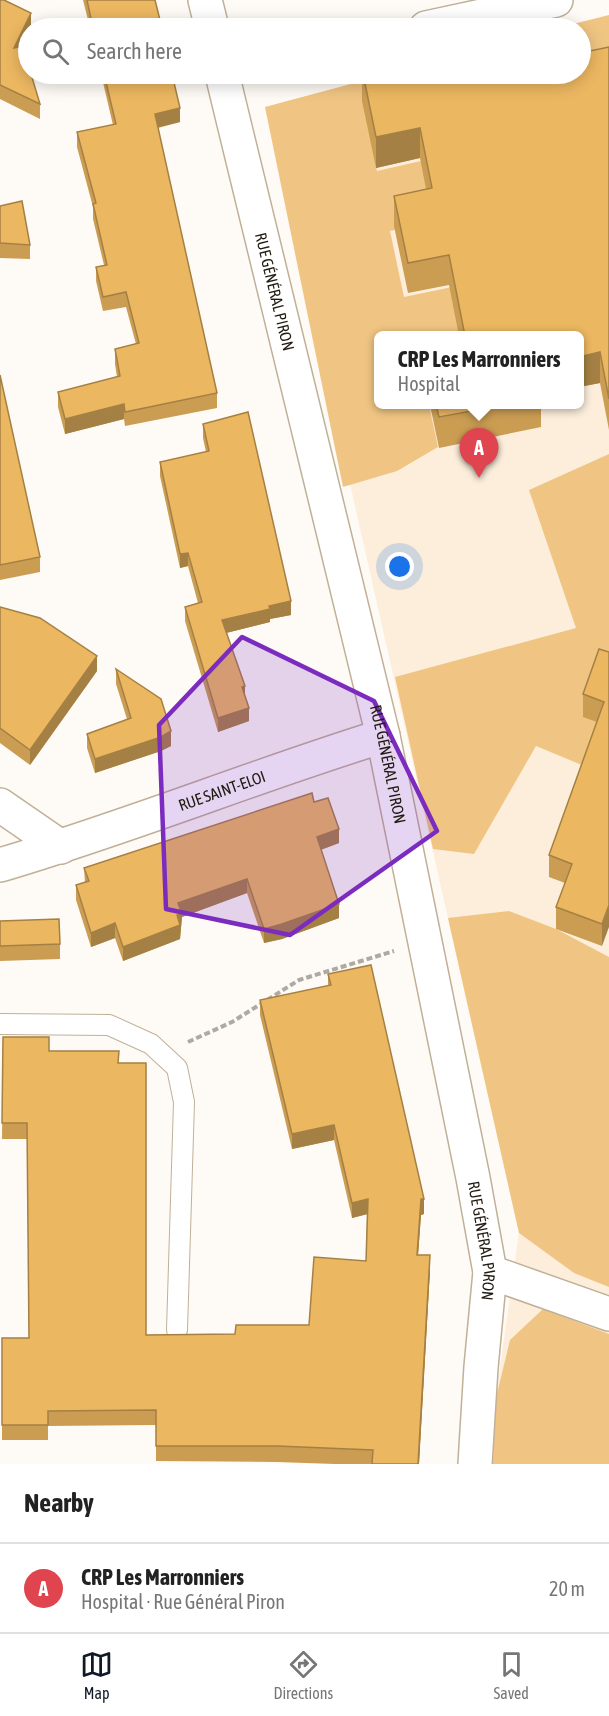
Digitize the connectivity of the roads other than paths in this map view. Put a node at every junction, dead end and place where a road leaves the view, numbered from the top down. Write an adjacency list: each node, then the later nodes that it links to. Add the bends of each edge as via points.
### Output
1 (205, 0): 3 (street)
2 (556, 0): 4 (street)
3 (210, 18)
4 (472, 18)
5 (224, 84): 6 (street, RUE GÉNÉRAL PIRON)
6 (383, 736): 8 (street, RUE SAINT-ELOI); 11 (street, RUE GÉNÉRAL PIRON)
7 (0, 805): 8 (street)
8 (61, 847): 9 (street, RUE SAINT-ELOI)
9 (0, 864)
10 (0, 1024): 13 (lane, via 109,1024 151,1044 177,1068 184,1102)
11 (490, 1272): 12 (street); 14 (street, RUE GÉNÉRAL PIRON)
12 (609, 1314)
13 (177, 1330)
14 (475, 1464)

